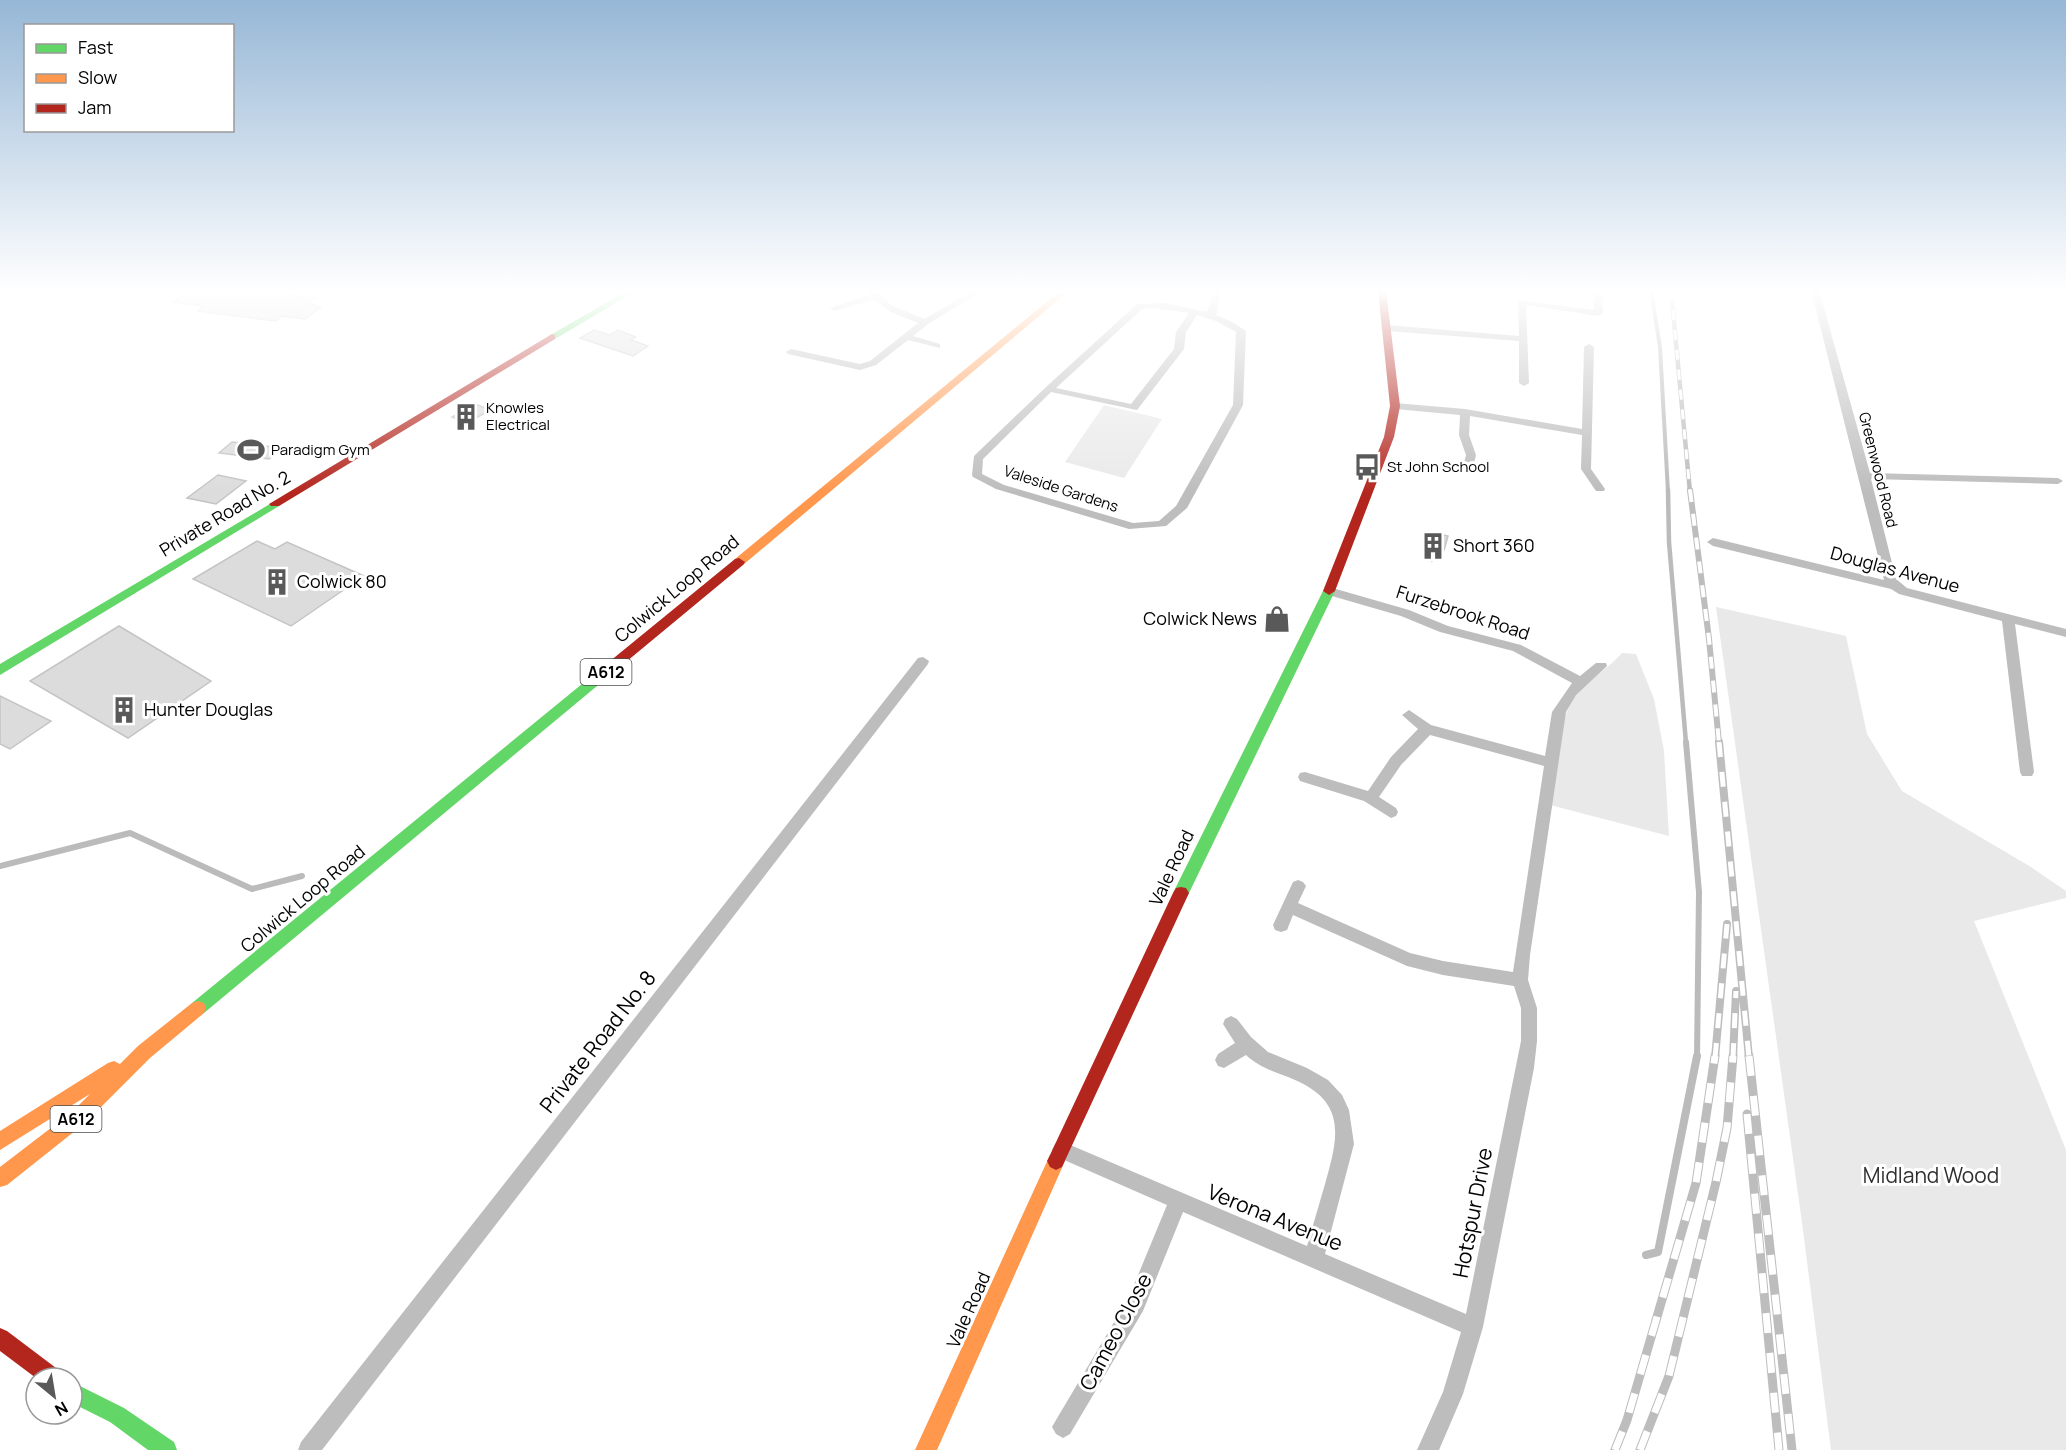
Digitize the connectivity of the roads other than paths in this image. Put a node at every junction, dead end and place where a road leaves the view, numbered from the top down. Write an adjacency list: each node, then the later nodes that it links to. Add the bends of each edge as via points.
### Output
1 (520, 358): 28 (street, Private Road No. 2)
2 (817, 358): 3 (street, via 860,367)
3 (880, 358)
4 (984, 358): 43 (street, Colwick Loop Road / A612)
5 (1083, 358): 13 (street, Valeside Gardens)
6 (1172, 358): 13 (street, via 1133,408)
7 (1240, 358): 13 (street, Valeside Gardens, via 1238,405 1181,508 1162,524 1133,527 1022,494 976,475 978,458)
8 (1390, 358): 14 (street, Vale Road)
9 (1524, 358): 12 (street)
10 (1589, 358): 16 (street)
11 (1833, 358): 18 (street, Greenwood Road)
12 (1524, 383)
13 (1049, 389)
14 (1395, 406): 15 (street); 23 (street, Vale Road, via 1389,436)
15 (1465, 412): 16 (street); 17 (street, via 1464,435 1471,454)
16 (1586, 433): 20 (street, via 1586,470)
17 (1468, 467)
18 (1865, 476): 19 (street); 22 (street, Greenwood Road)
19 (2058, 481)
20 (1600, 489)
21 (1713, 542): 22 (street, Douglas Avenue)
22 (1894, 586): 24 (street, Douglas Avenue)
23 (1329, 591): 29 (street, Furzebrook Road, via 1517,648); 46 (street, Vale Road, via 1216,818)
24 (2007, 618): 25 (street, Douglas Avenue); 33 (street)
25 (2066, 633)
26 (923, 661): 56 (street, Private Road No. 8)
27 (1601, 666): 29 (street, Hotspur Drive)
28 (0, 670)
29 (1580, 682): 32 (street, Hotspur Drive, via 1565,698 1559,712)
30 (1409, 715): 31 (street)
31 (1427, 729): 32 (street); 35 (street, via 1393,762)
32 (1551, 763): 40 (street, Hotspur Drive)
33 (2027, 772)
34 (1305, 777): 35 (street)
35 (1371, 799): 36 (street)
36 (1391, 812)
37 (1298, 886): 38 (street)
38 (1290, 906): 39 (street); 40 (street, via 1407,959)
39 (1281, 925)
40 (1520, 980): 50 (street, Hotspur Drive, via 1528,1008 1525,1068)
41 (1231, 1024): 42 (street)
42 (1246, 1045): 44 (street); 49 (street, via 1262,1058 1303,1075 1338,1101 1345,1125 1345,1144)
43 (144, 1052): 45 (street, Colwick Loop Road / A612); 47 (street, Colwick Loop Road / A612, via 79,1117)
44 (1224, 1060)
45 (0, 1141)
46 (1061, 1150): 48 (street, Verona Avenue); 57 (street, Vale Road)
47 (0, 1178)
48 (1178, 1202): 49 (street, Verona Avenue); 54 (street, Cameo Close, via 1136,1304)
49 (1314, 1257): 50 (street, Verona Avenue)
50 (1473, 1327): 58 (street, Hotspur Drive, via 1453,1394)
51 (0, 1338): 52 (street)
52 (37, 1366)
53 (84, 1398): 55 (street, via 117,1415)
54 (1063, 1427)
55 (166, 1450)
56 (309, 1450)
57 (926, 1450)
58 (1428, 1450)

